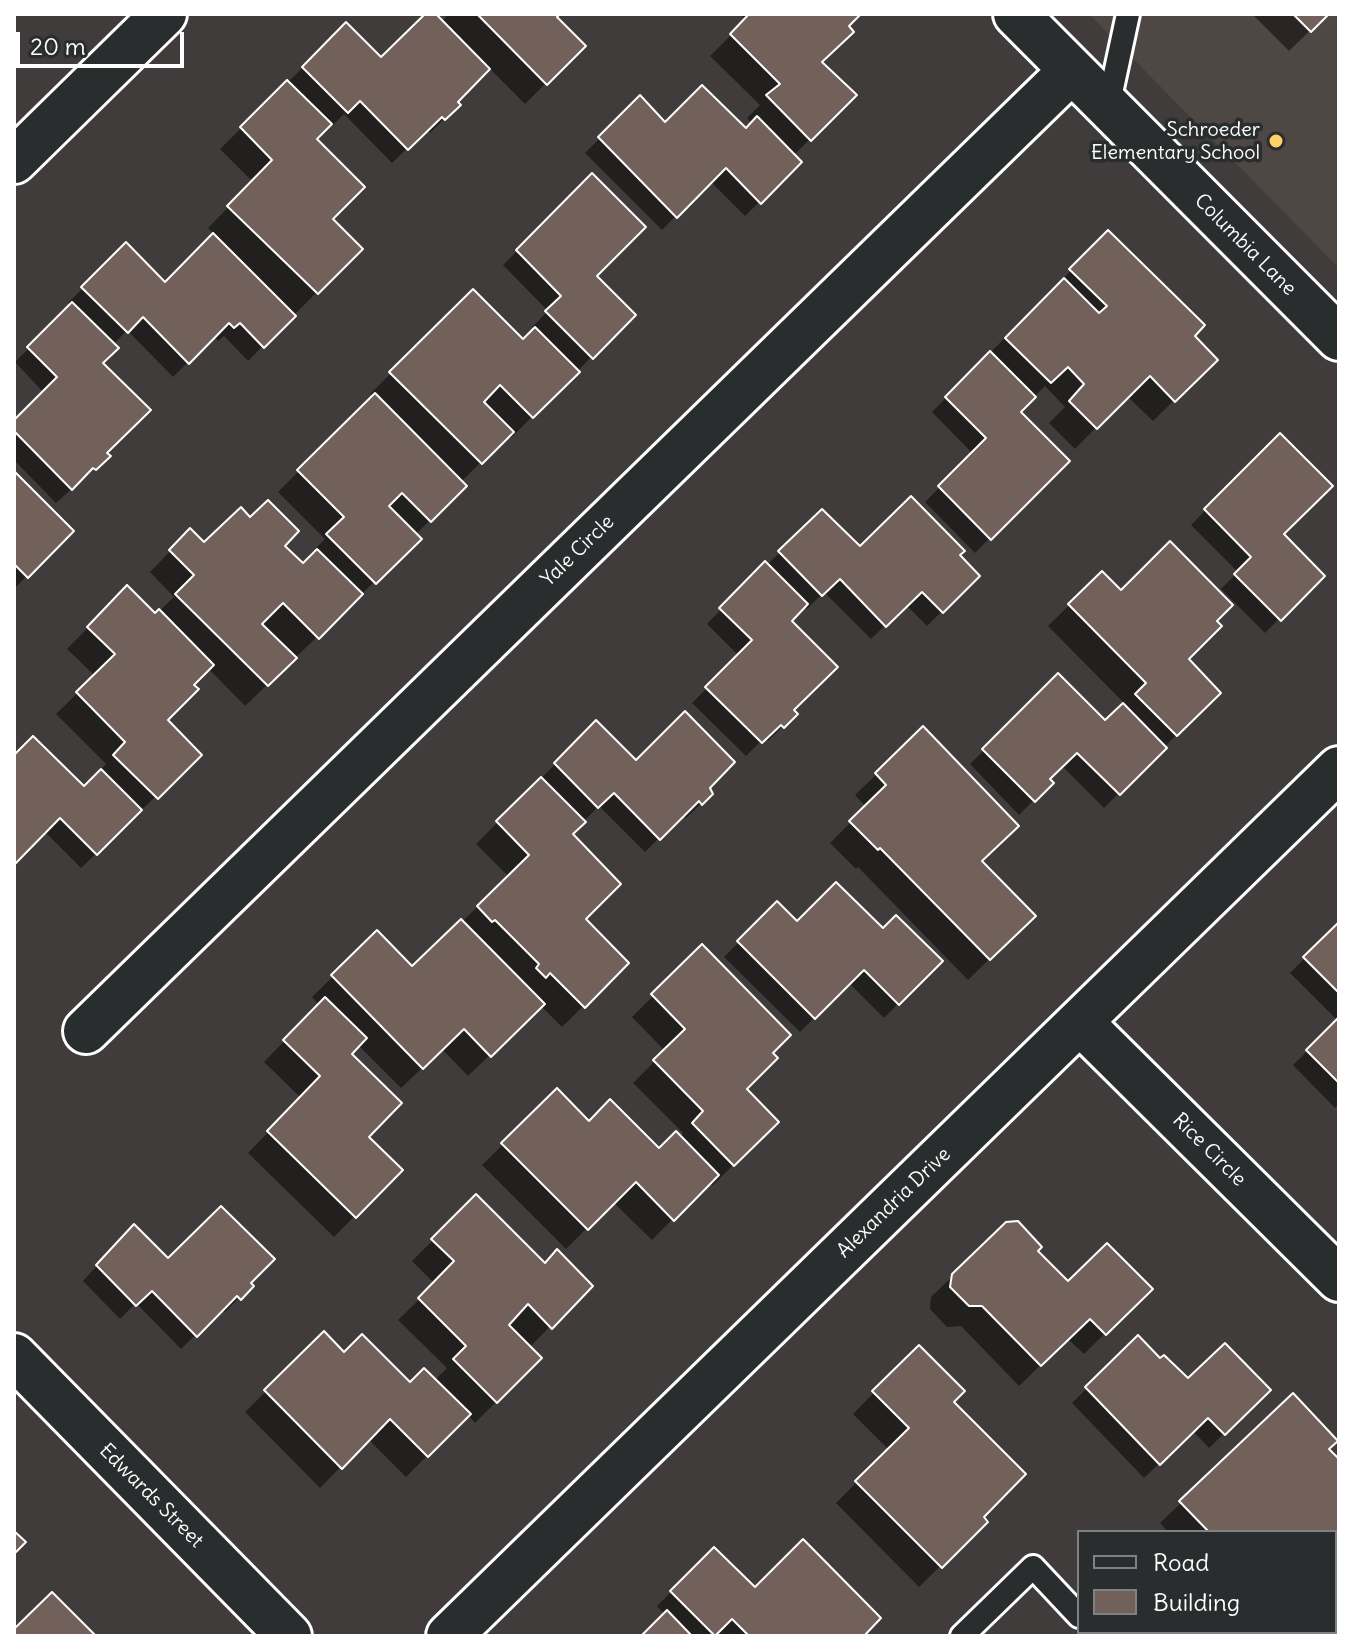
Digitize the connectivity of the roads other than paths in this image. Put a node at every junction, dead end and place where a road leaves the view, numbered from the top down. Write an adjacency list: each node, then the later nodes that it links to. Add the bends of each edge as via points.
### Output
1 (164, 14): 6 (street)
2 (1016, 14): 4 (street, Columbia Lane)
3 (1128, 14): 5 (lane)
4 (1071, 71): 5 (street, Columbia Lane); 10 (street, Yale Circle)
5 (1107, 108): 7 (street, Columbia Lane)
6 (14, 161)
7 (1339, 338)
8 (1339, 769): 9 (street, Alexandria Drive)
9 (1080, 1022): 11 (street, Rice Circle); 15 (street, Alexandria Drive)
10 (86, 1031)
11 (1339, 1279)
12 (14, 1356): 14 (street, Edwards Street)
13 (1077, 1614): 16 (lane, via 1033,1567)
14 (289, 1636)
15 (449, 1636)
16 (962, 1636)

